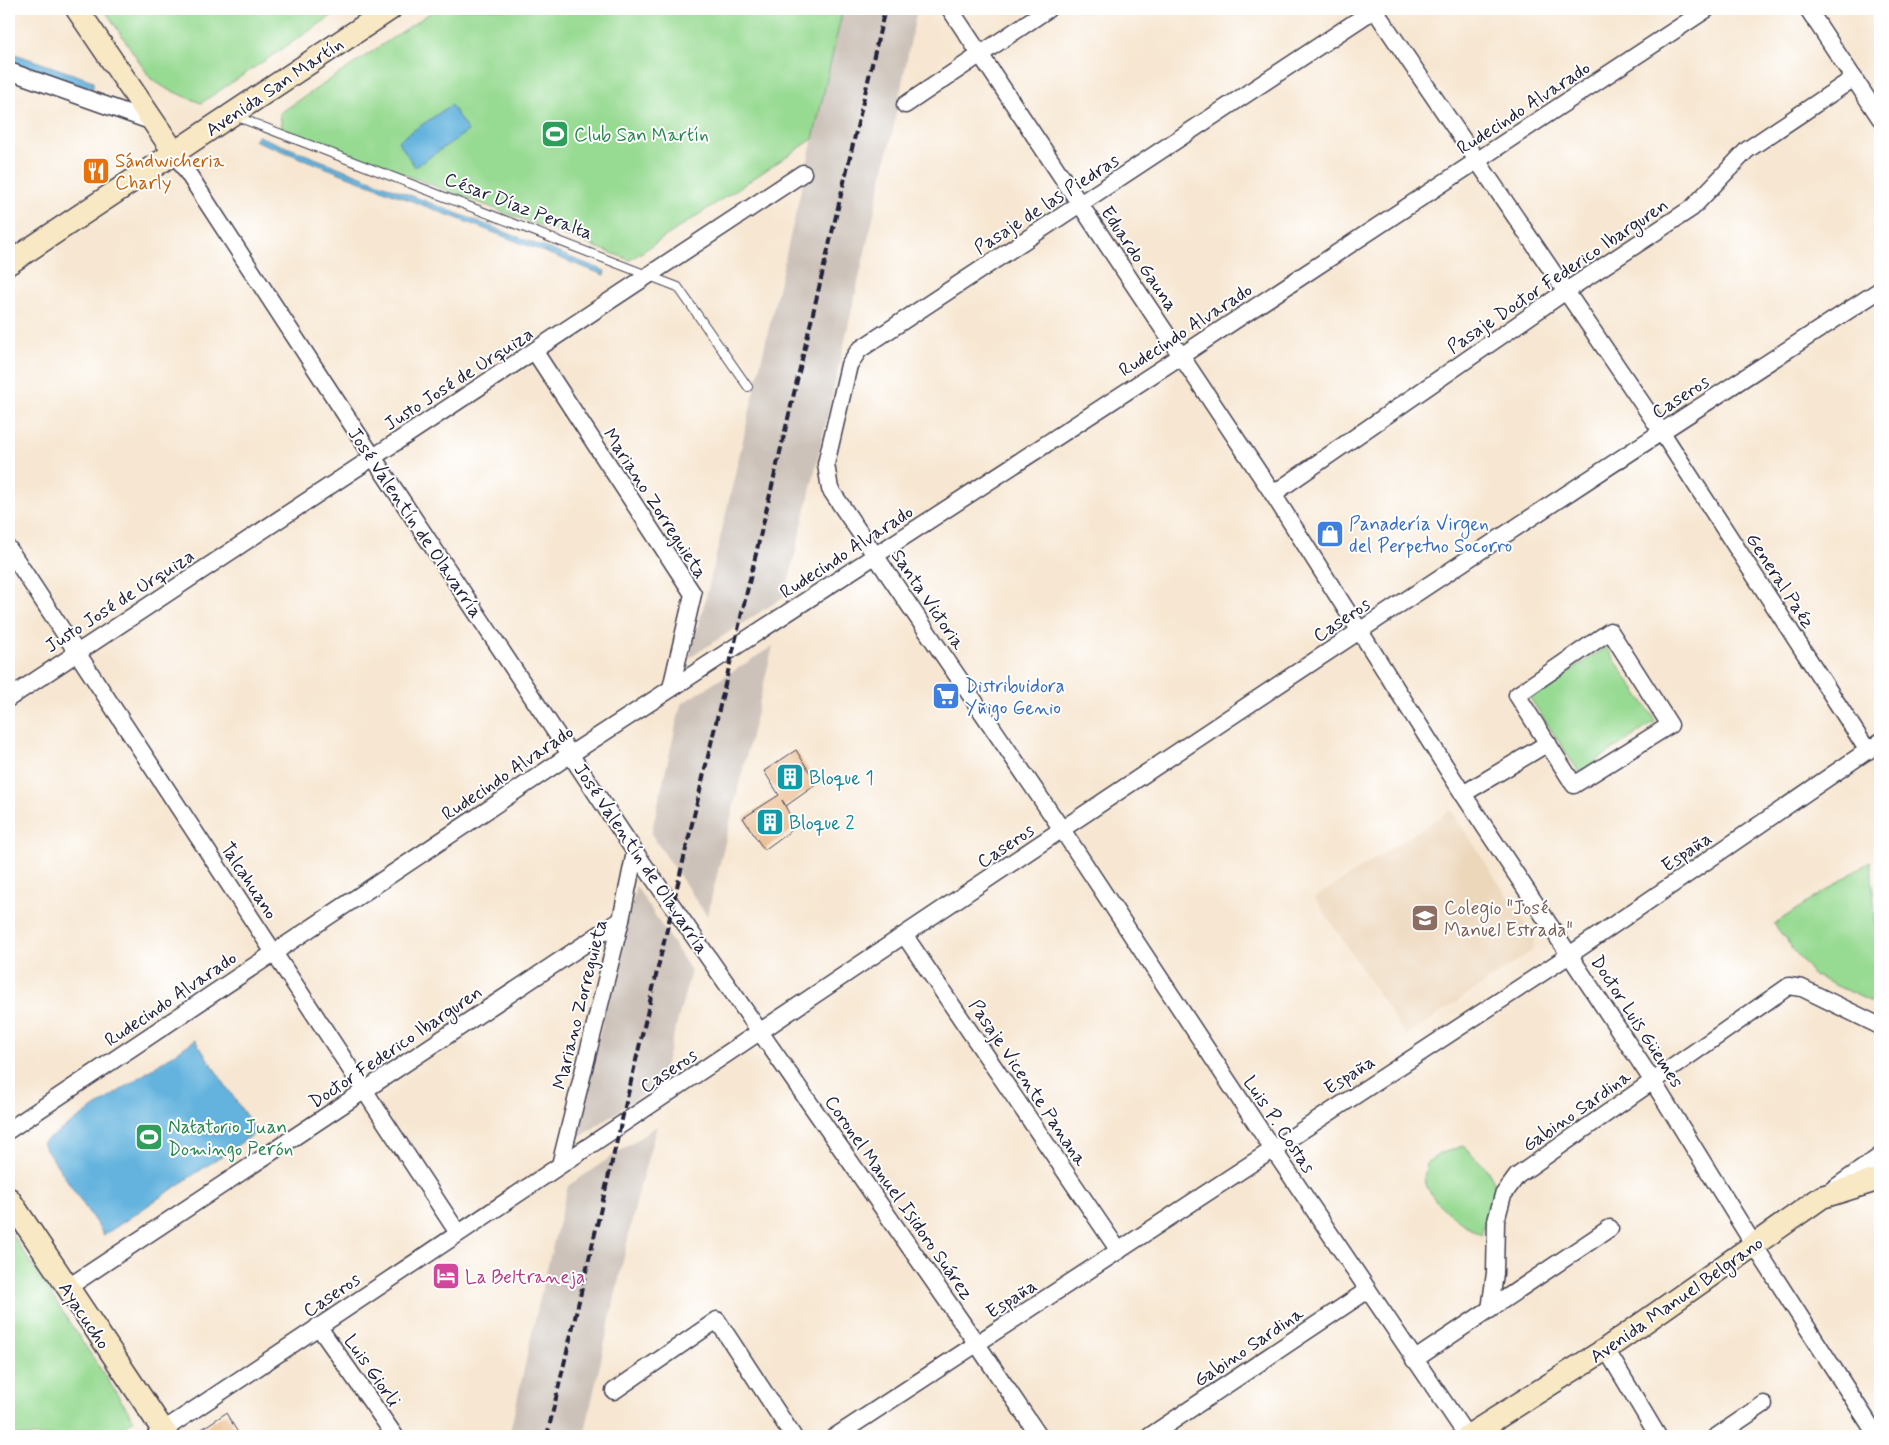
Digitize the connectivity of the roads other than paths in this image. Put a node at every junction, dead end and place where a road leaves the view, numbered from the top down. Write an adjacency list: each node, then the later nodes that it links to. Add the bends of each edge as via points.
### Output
1 (77, 9): 14 (main road, José Valentín de Olavarría)
2 (390, 9): 12 (main road, Avenida San Martín)
3 (950, 9): 8 (street, Eduardo Gauna)
4 (1048, 9): 8 (street)
5 (1375, 9): 16 (street, General Paéz); 18 (street, Pasaje de las Piedras)
6 (1707, 9): 16 (street, Rudecindo Alvarado)
7 (1808, 9): 10 (street)
8 (980, 55): 11 (street); 18 (street, Eduardo Gauna)
9 (9, 71): 14 (street)
10 (1854, 78): 13 (street); 22 (street, Pasaje Doctor Federico Ibarguren, via 1747,150 1692,208)
11 (905, 106)
12 (233, 115): 15 (main road, Avenida San Martín); 20 (lane, César Díaz Peralta)
13 (1880, 118)
14 (153, 122): 15 (main road, José Valentín de Olavarría)
15 (174, 152): 19 (main road, Avenida San Martín); 27 (street, José Valentín de Olavarría)
16 (1477, 161): 22 (street, General Paéz); 24 (street, Rudecindo Alvarado)
17 (803, 173): 20 (street, Justo José de Urquiza)
18 (1081, 205): 24 (street, Eduardo Gauna); 28 (street, Pasaje de las Piedras, via 860,350 849,365 826,464)
19 (9, 264)
20 (648, 276): 23 (street, Justo José de Urquiza); 25 (lane, César Díaz Peralta, via 678,287)
21 (1880, 290): 26 (street, Caseros)
22 (1566, 291): 26 (street, General Paéz); 29 (street, Pasaje Doctor Federico Ibarguren)
23 (535, 352): 27 (street, Justo José de Urquiza); 34 (street, Mariano Zorreguieta, via 693,594)
24 (1181, 356): 29 (street, Eduardo Gauna); 31 (street, Rudecindo Alvarado)
25 (748, 387)
26 (1661, 431): 32 (street, Caseros); 37 (street, General Paéz)
27 (373, 457): 33 (street, Justo José de Urquiza); 38 (street, José Valentín de Olavarría)
28 (830, 489): 31 (street, Santa Victoria)
29 (1273, 494): 32 (street, Eduardo Gauna)
30 (9, 550): 33 (street, Talcahuano)
31 (876, 556): 34 (street, Rudecindo Alvarado); 40 (street, Santa Victoria)
32 (1359, 632): 39 (street, Doctor Luis Güemes); 40 (street, Caseros)
33 (78, 652): 35 (street, Justo José de Urquiza); 44 (street, Talcahuano)
34 (671, 688): 38 (street, Rudecindo Alvarado)
35 (9, 698)
36 (1548, 743): 36 (street, via 1517,695 1610,631 1670,724 1574,785); 39 (street)
37 (1874, 747): 45 (street, España)
38 (571, 754): 41 (street, José Valentín de Olavarría); 44 (street, Rudecindo Alvarado)
39 (1463, 794): 45 (street, Doctor Luis Güemes)
40 (1063, 831): 43 (street, Caseros); 51 (street, Luis P. Costas)
41 (636, 852): 42 (street, Mariano Zorreguieta); 47 (street, José Valentín de Olavarría)
42 (621, 920): 49 (street, Doctor Federico Ibarguren); 53 (street, Mariano Zorreguieta)
43 (905, 936): 47 (street, Caseros); 60 (street, Pasaje Vicente Panana)
44 (273, 952): 49 (street, Talcahuano); 50 (street, Rudecindo Alvarado)
45 (1570, 954): 48 (street, Doctor Luis Güemes); 51 (street, España)
46 (1880, 1026): 48 (street, Gabino Sardina, via 1802,988 1789,986)
47 (761, 1031): 53 (street, Caseros); 65 (street, Coronel Manuel Isidoro Suárez)
48 (1652, 1080): 59 (street, Doctor Luis Güemes); 63 (street, Gabino Sardina, via 1517,1176 1503,1195 1496,1221)
49 (364, 1090): 58 (street, Talcahuano); 61 (street, Doctor Federico Ibarguren)
50 (9, 1130)
51 (1272, 1148): 60 (street, España); 62 (street, Luis P. Costas)
52 (1880, 1156): 55 (street, Avenida Manuel Belgrano)
53 (560, 1165): 58 (street, Caseros)
54 (1880, 1179): 55 (main road)
55 (1822, 1197): 59 (main road, Avenida Manuel Belgrano)
56 (9, 1199): 61 (main road, Ayacucho)
57 (1610, 1228): 63 (street)
58 (458, 1233): 64 (street, Caseros)
59 (1754, 1245): 66 (main road, Avenida Manuel Belgrano); 79 (street, Doctor Luis Güemes)
60 (1119, 1251): 65 (street, España)
61 (67, 1288): 70 (main road, Ayacucho)
62 (1368, 1290): 67 (street, Luis P. Costas); 75 (street, Gabino Sardina)
63 (1490, 1310): 67 (street)
64 (318, 1326): 70 (street, Caseros); 71 (street, Luis Giorli)
65 (977, 1344): 73 (street, España); 74 (street, Coronel Manuel Isidoro Suárez)
66 (1606, 1349): 76 (main road, Avenida Manuel Belgrano); 77 (street)
67 (1414, 1360): 76 (street, Luis P. Costas)
68 (614, 1391): 72 (street, via 717,1320)
69 (1764, 1404): 78 (street)
70 (162, 1434)
71 (395, 1436)
72 (793, 1436)
73 (836, 1436)
74 (1039, 1436)
75 (1150, 1436)
76 (1468, 1436)
77 (1658, 1436)
78 (1717, 1436)
79 (1877, 1436)

